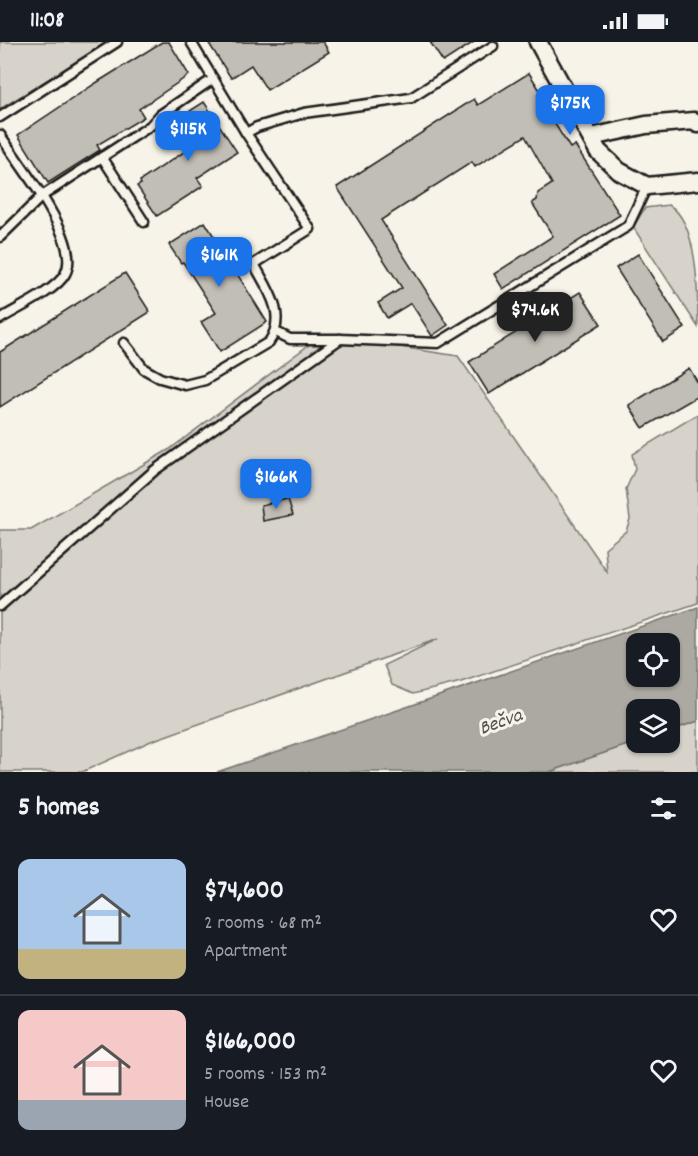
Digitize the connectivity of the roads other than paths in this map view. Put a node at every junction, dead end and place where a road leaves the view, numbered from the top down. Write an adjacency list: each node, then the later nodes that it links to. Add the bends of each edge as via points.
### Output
1 (117, 42): 6 (lane)
2 (190, 42): 5 (lane)
3 (538, 42): 10 (street)
4 (493, 46): 8 (lane, via 411,98 304,113)
5 (213, 79): 8 (lane); 11 (lane)
6 (0, 117)
7 (698, 124): 10 (street, via 646,125)
8 (246, 133): 18 (lane, via 310,229 254,264 276,309)
9 (0, 135): 14 (lane)
10 (591, 137): 13 (street, via 598,151 619,171)
11 (102, 157): 14 (lane); 15 (lane)
12 (698, 181): 13 (street)
13 (647, 186): 19 (lane, via 627,226 438,343)
14 (42, 196): 16 (lane); 17 (lane, via 63,238 67,268 59,281)
15 (144, 222)
16 (0, 237)
17 (0, 319)
18 (276, 332): 19 (lane, via 291,339); 20 (lane, via 269,342 205,380 185,385 144,369)
19 (340, 339): 21 (lane, via 155,470)
20 (124, 343)
21 (0, 606)

